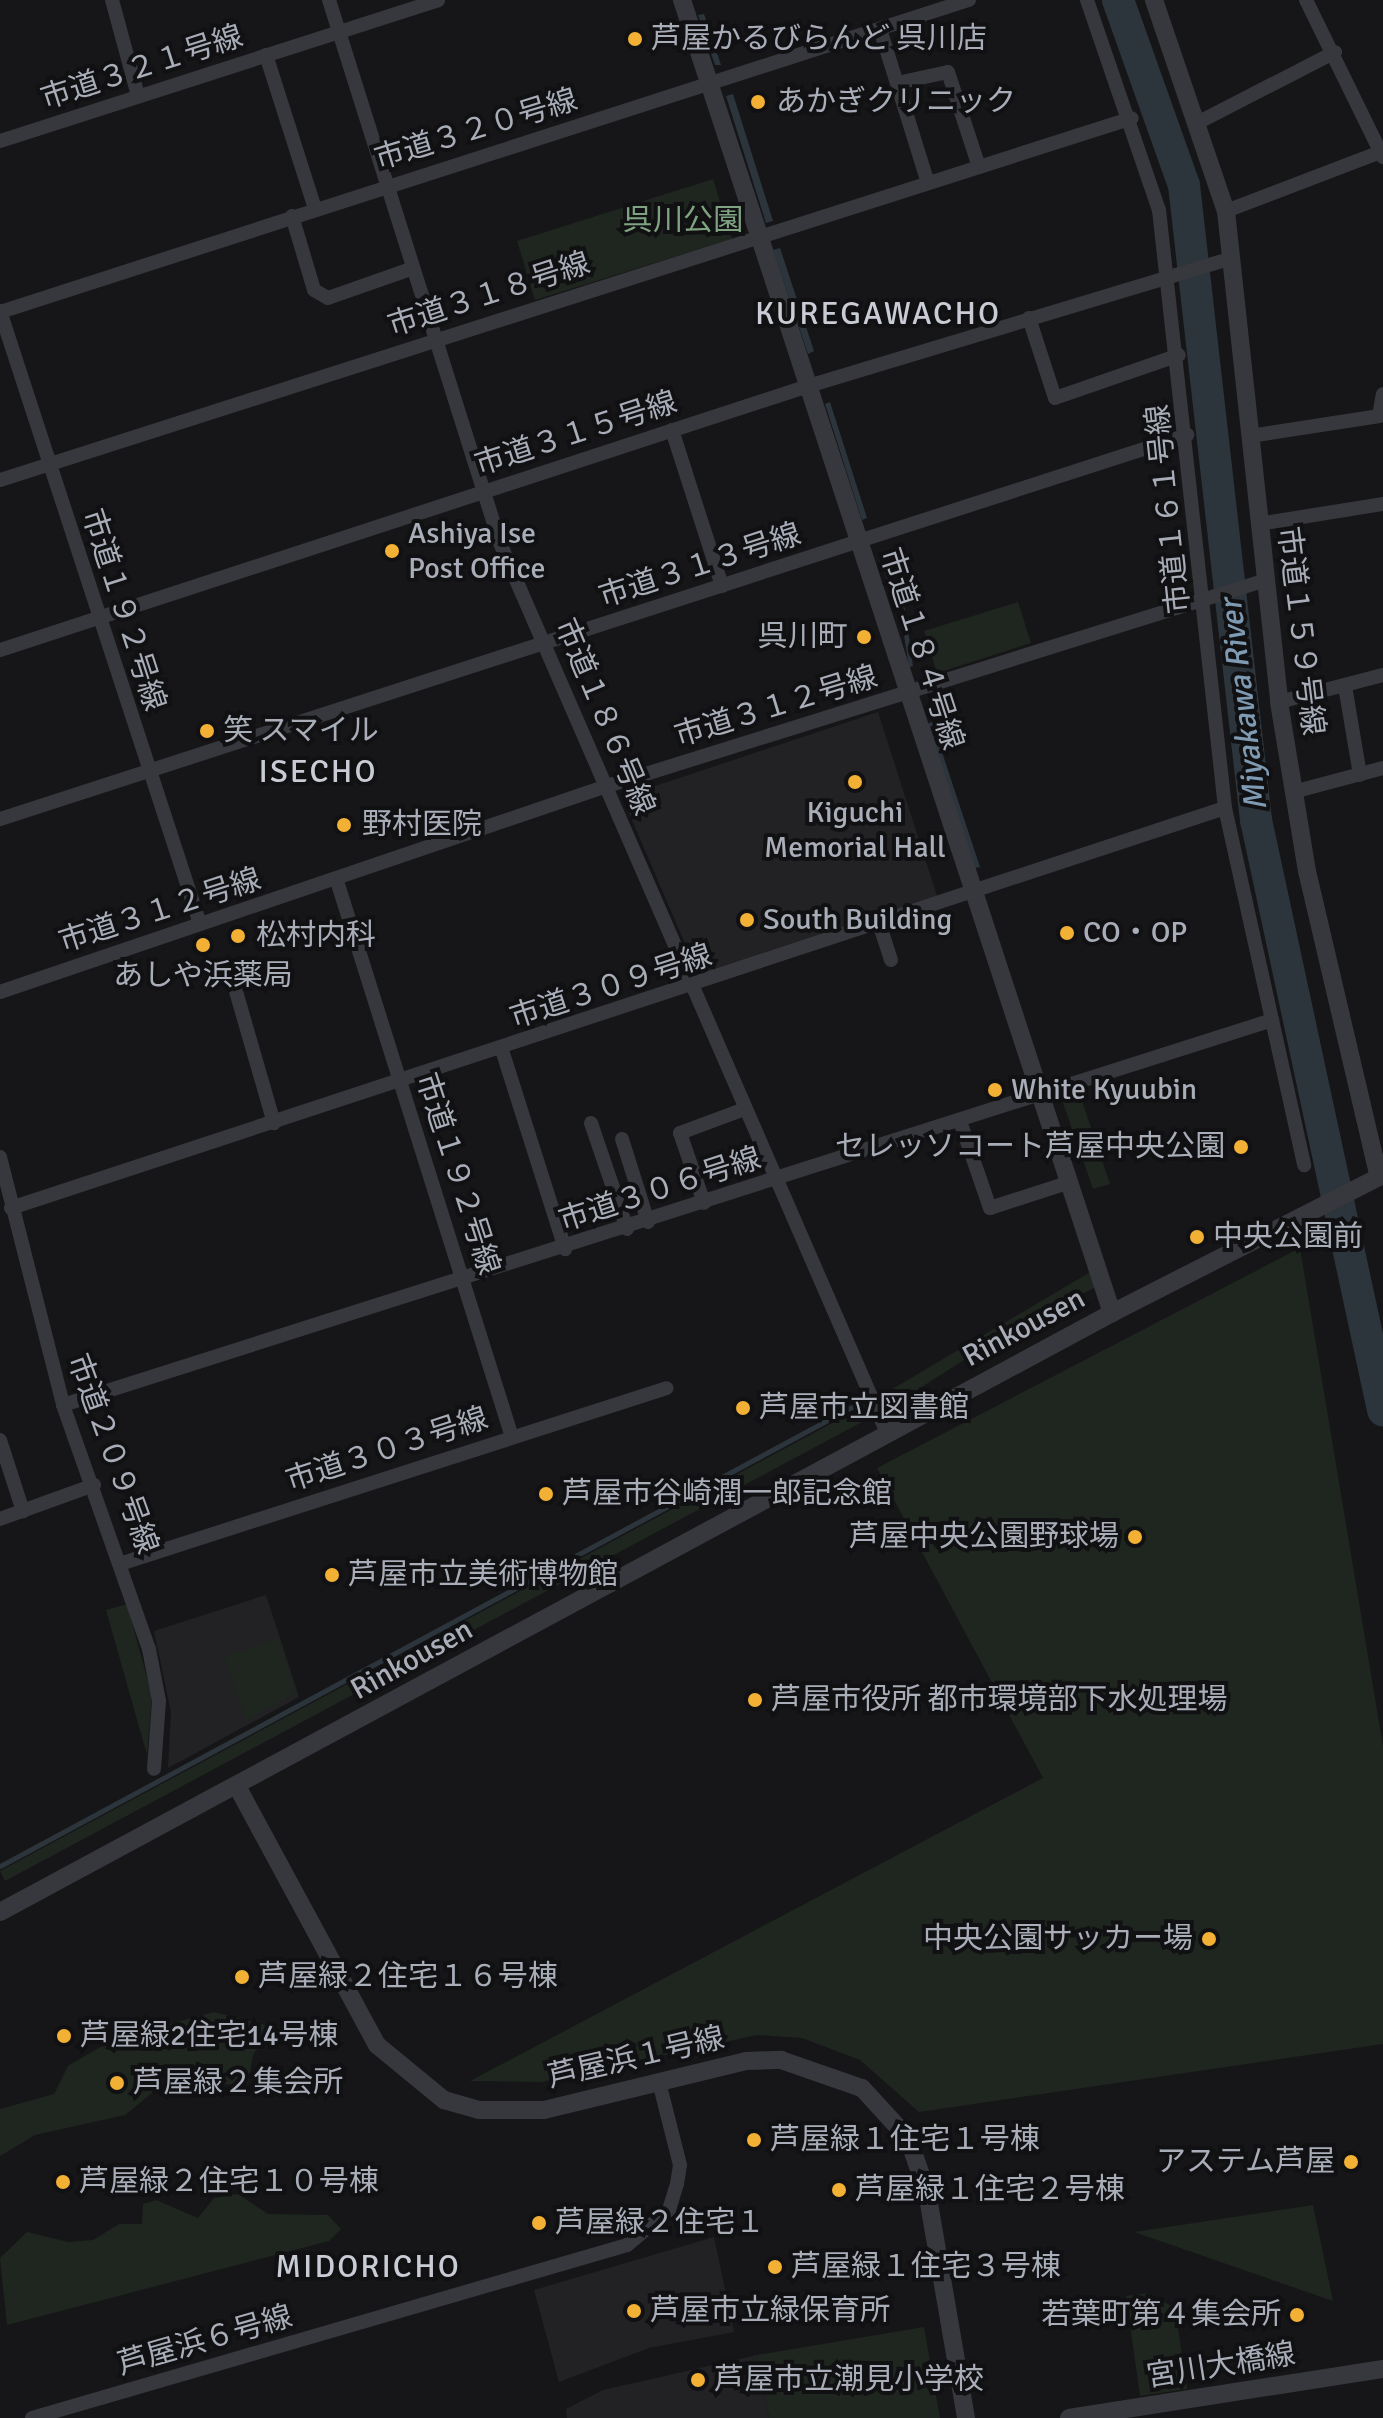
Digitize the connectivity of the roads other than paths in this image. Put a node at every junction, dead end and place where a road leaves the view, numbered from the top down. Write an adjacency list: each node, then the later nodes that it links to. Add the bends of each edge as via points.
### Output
1 (112, 0): 15 (street)
2 (329, 0): 10 (street, 市道１８６号線)
3 (438, 0): 10 (street, 市道３２１号線)
4 (969, 0): 9 (street, 市道３２０号線)
5 (1087, 0): 16 (street, 市道１６１号線)
6 (1154, 0): 17 (street, 市道１５９号線)
7 (1306, 0): 11 (street)
8 (684, 1): 14 (street, 市道１８４号線)
9 (880, 29): 13 (street); 14 (street, 市道３２０号線)
10 (339, 31): 12 (street, 市道３２１号線); 22 (street, 市道１８６号線)
11 (1335, 52): 17 (street); 19 (street)
12 (266, 55): 15 (street, 市道３２１号線); 23 (street)
13 (897, 83): 20 (street, via 948,72); 21 (street)
14 (709, 84): 22 (street, 市道３２０号線); 26 (street, 市道１８４号線)
15 (138, 96): 18 (street, 市道３２１号線)
16 (1132, 118): 20 (street, 市道３１８号線); 29 (street, 市道１６１号線)
17 (1199, 122): 24 (street, 市道１５９号線)
18 (0, 141)
19 (1383, 153): 24 (street)
20 (979, 167): 21 (street, 市道３１８号線)
21 (928, 183): 26 (street, 市道３１８号線)
22 (384, 185): 23 (street, 市道３２０号線); 28 (street, 市道１８６号線)
23 (315, 209): 25 (street, 市道３２０号線)
24 (1226, 211): 27 (street, 市道１５９号線)
25 (292, 216): 28 (street, via 314,290 328,298); 30 (street, 市道３２０号線)
26 (759, 237): 32 (street, 市道３１８号線); 34 (street, 市道１８４号線)
27 (1232, 258): 29 (street, 市道３１５号線); 38 (street, 市道１５９号線)
28 (411, 269): 32 (street, 市道１８６号線)
29 (1173, 275): 31 (street, 市道３１５号線); 33 (street, 市道１６１号線)
30 (0, 311): 39 (street, 市道１９２号線)
31 (1029, 318): 33 (street, via 1055,398); 34 (street, 市道３１５号線)
32 (434, 340): 39 (street, 市道３１８号線); 41 (street, 市道１８６号線)
33 (1179, 355): 37 (street, 市道１６１号線)
34 (805, 387): 36 (street, 市道３１５号線); 44 (street, 市道１８４号線)
35 (1383, 394): 38 (street, via 1379,416)
36 (672, 430): 41 (street, 市道３１５号線); 46 (street)
37 (1187, 435): 44 (street, 市道３１３号線); 47 (street, 市道１６１号線)
38 (1250, 436): 43 (street, 市道１５９号線)
39 (48, 464): 40 (street, 市道３１８号線); 48 (street, 市道１９２号線)
40 (0, 480)
41 (481, 493): 48 (street, 市道３１５号線); 49 (street, 市道１８６号線)
42 (1383, 504): 43 (street)
43 (1258, 524): 45 (street, 市道１５９号線)
44 (857, 542): 46 (street, 市道３１３号線); 53 (street, 市道１８４号線)
45 (1256, 584): 47 (street, 市道３１２号線); 54 (street, 市道１５９号線)
46 (722, 586): 49 (street, 市道３１３号線)
47 (1209, 604): 53 (street, 市道３１２号線); 60 (street, 市道１６１号線)
48 (97, 618): 50 (street, 市道３１５号線); 56 (street, 市道１９２号線)
49 (545, 643): 56 (street, 市道３１３号線); 58 (street, 市道１８６号線)
50 (0, 650)
51 (1383, 675): 52 (street)
52 (1345, 686): 54 (street); 57 (street)
53 (905, 695): 58 (street, 市道３１２号線); 63 (street, 市道１８４号線)
54 (1279, 702): 59 (street, 市道１５９号線)
55 (1383, 768): 57 (street)
56 (149, 771): 61 (street, 市道３１３号線); 65 (street, 市道１９２号線)
57 (1360, 775): 59 (street)
58 (604, 787): 62 (street, 市道３１２号線); 68 (street, 市道１８６号線)
59 (1293, 792): 81 (street, 市道１５９号線)
60 (1225, 808): 63 (street, 市道３０９号線); 70 (street, 市道１６１号線)
61 (0, 819)
62 (337, 881): 65 (street, 市道３１２号線); 72 (street, 市道１９２号線)
63 (972, 891): 64 (street, 市道３０９号線); 73 (street, 市道１８４号線)
64 (879, 923): 66 (street); 68 (street, 市道３０９号線)
65 (200, 924): 69 (street, 市道３１２号線)
66 (891, 960)
67 (233, 981): 76 (street)
68 (691, 989): 71 (street, 市道３０９号線); 74 (street, 市道１８６号線)
69 (0, 992)
70 (1272, 1020): 73 (street, 市道３０６号線); 80 (street, 市道１６１号線)
71 (502, 1050): 72 (street, 市道３０９号線); 88 (street)
72 (400, 1082): 76 (street, 市道３０９号線); 89 (street, 市道１９２号線)
73 (1041, 1095): 75 (street, 市道３０６号線); 83 (street, 市道１８４号線)
74 (742, 1110): 82 (street, 市道１８６号線); 84 (street, via 680,1133)
75 (960, 1121): 82 (street, 市道３０６号線); 83 (street, via 990,1208)
76 (274, 1123): 85 (street, 市道３０９号線)
77 (591, 1123): 87 (street)
78 (622, 1139): 86 (street)
79 (0, 1157): 85 (street, 市道２０９号線)
80 (1304, 1165)
81 (1377, 1179): 90 (street, Rinkousen)
82 (772, 1180): 84 (street, 市道３０６号線); 93 (street, 市道１８６号線)
83 (1070, 1182): 90 (street, 市道１８４号線)
84 (704, 1203): 86 (street, 市道３０６号線)
85 (11, 1208): 92 (street, 市道２０９号線)
86 (648, 1222): 87 (street, 市道３０６号線)
87 (627, 1229): 88 (street, 市道３０６号線)
88 (565, 1249): 89 (street, 市道３０６号線)
89 (464, 1281): 92 (street, 市道３０６号線); 94 (street, 市道１９２号線)
90 (1112, 1313): 93 (street, Rinkousen)
91 (667, 1388): 94 (street, 市道３０３号線)
92 (63, 1405): 96 (street, 市道２０９号線)
93 (887, 1433): 101 (street, Rinkousen)
94 (512, 1437): 99 (street, 市道３０３号線)
95 (0, 1440): 97 (street)
96 (94, 1485): 97 (street); 99 (street, 市道２０９号線)
97 (23, 1511): 98 (street)
98 (0, 1519)
99 (123, 1563): 100 (street, 市道２０９号線, via 159,1701)
100 (154, 1769)
101 (238, 1788): 102 (street, Rinkousen); 103 (street, 芦屋浜１号線, via 377,2045 421,2087 479,2110 514,2112)
102 (2, 1907)
103 (659, 2082): 105 (street, 芦屋浜６号線, via 680,2165 677,2184 669,2210 627,2245); 106 (street, 芦屋浜１号線, via 781,2060 862,2088 888,2113 908,2138 927,2192)
104 (1383, 2369): 107 (street, 宮川大橋線)
105 (32, 2418)
106 (966, 2418)
107 (1069, 2418)

